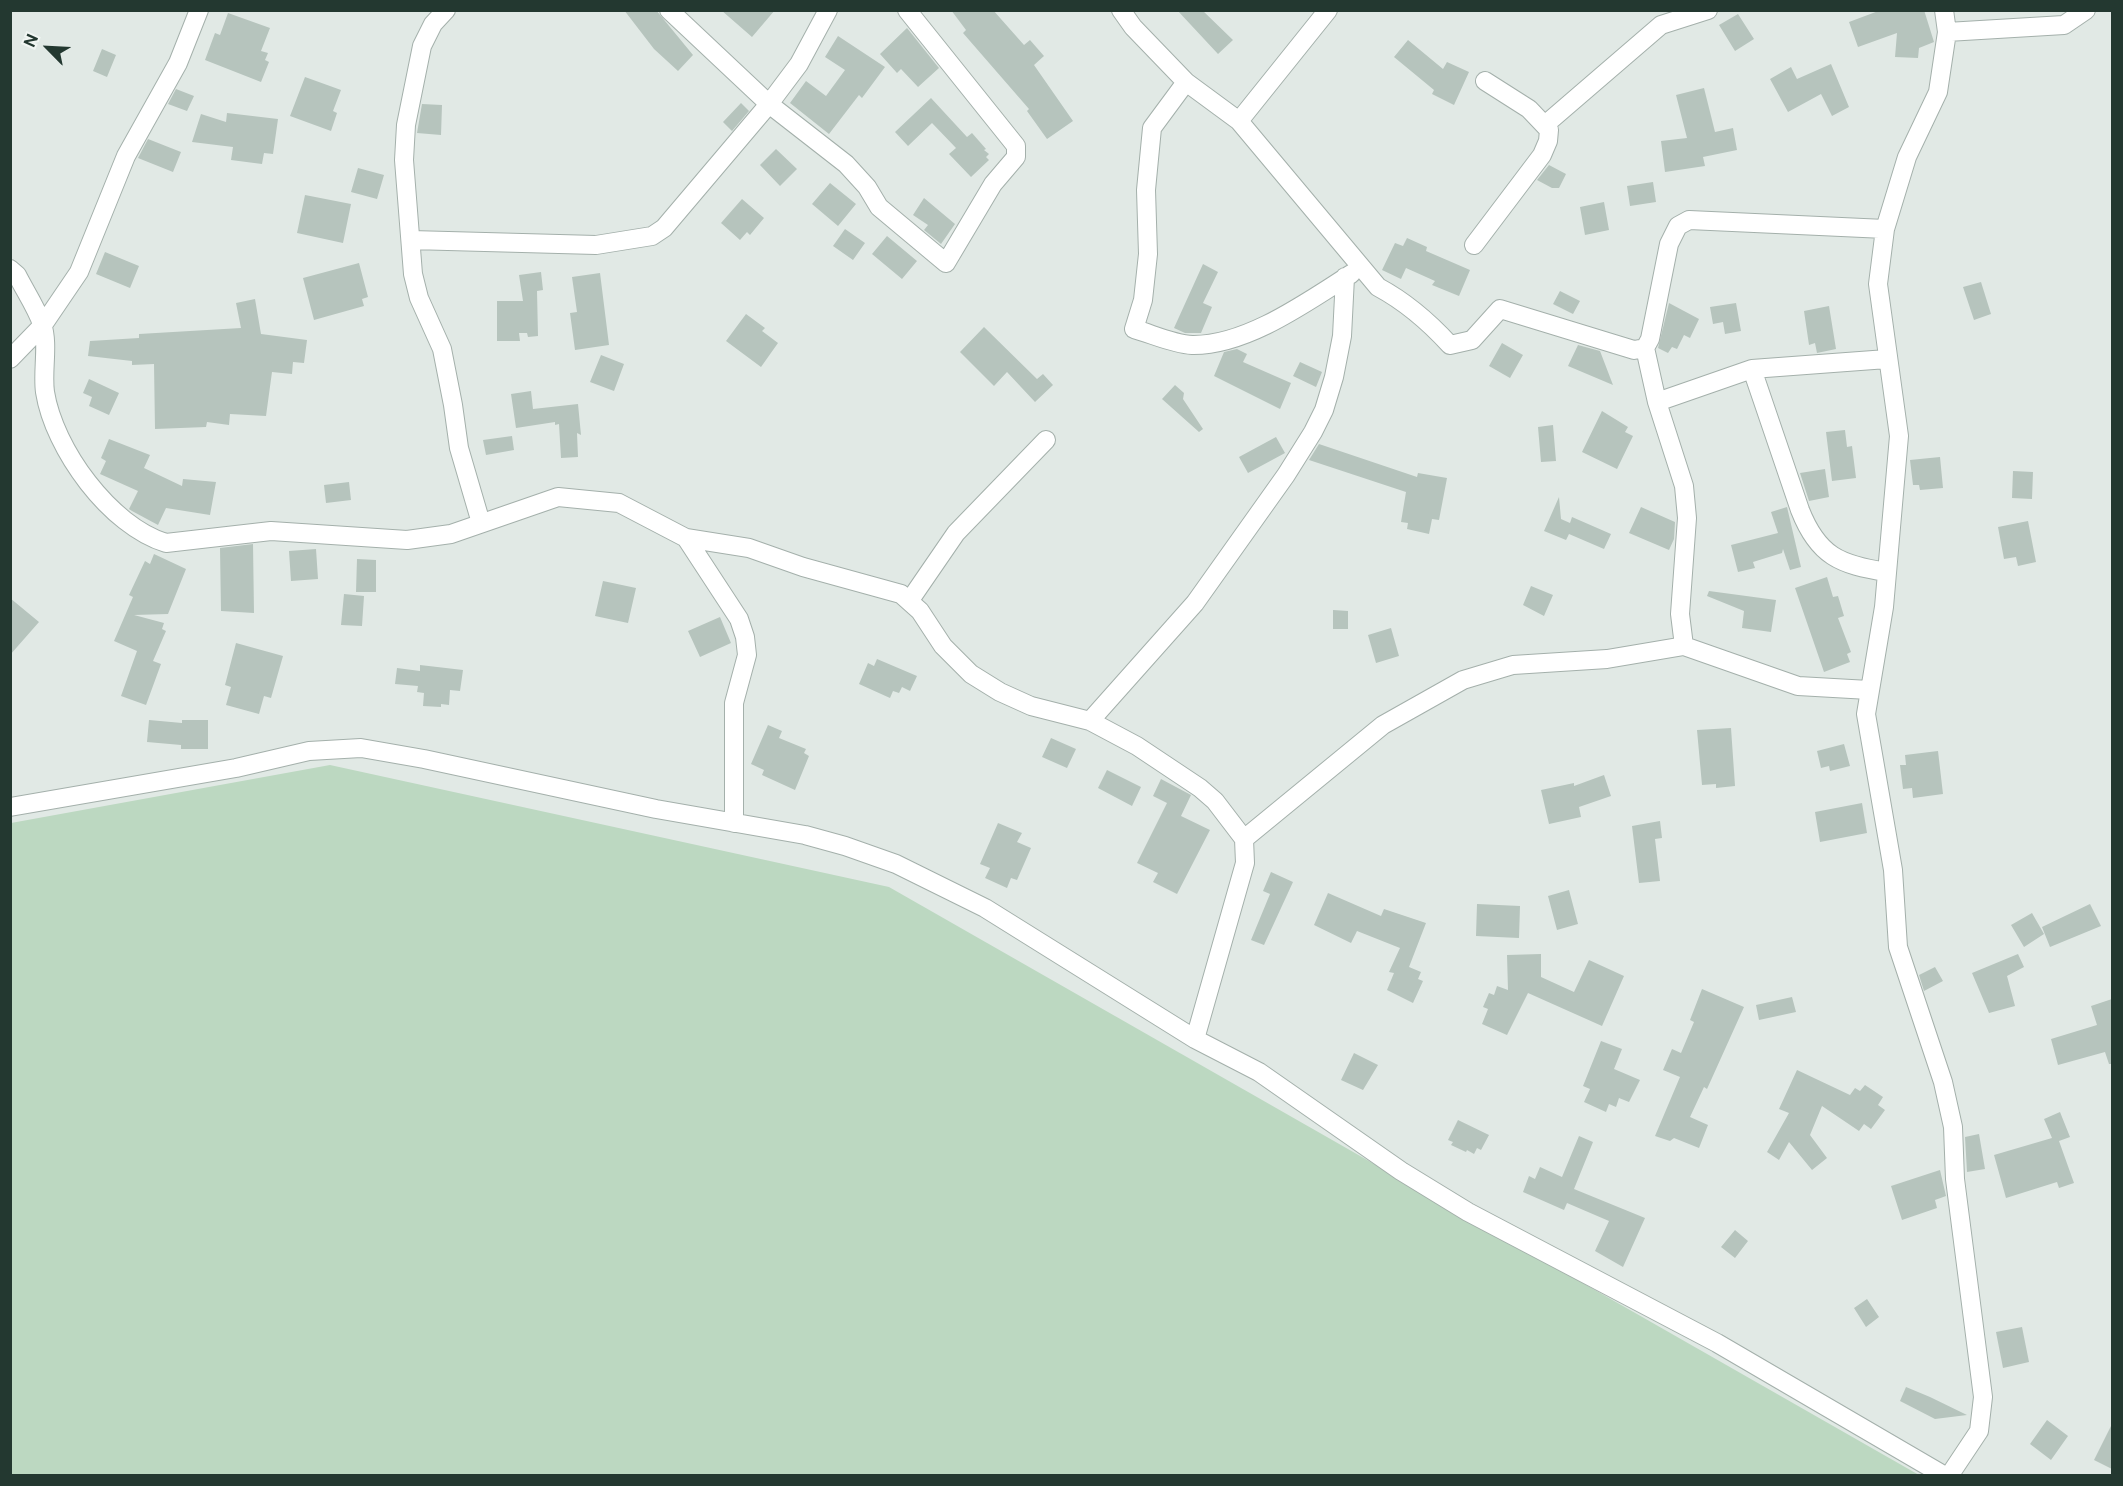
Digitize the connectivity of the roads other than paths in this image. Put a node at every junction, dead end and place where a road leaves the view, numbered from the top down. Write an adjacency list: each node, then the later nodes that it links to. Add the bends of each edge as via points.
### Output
1 (199, 10): 23 (street, via 178,63 126,156 92,246)
2 (446, 10): 19 (street, via 433,24 422,46 406,125 404,160)
3 (669, 10): 15 (street)
4 (828, 10): 15 (street, via 799,64)
5 (907, 10): 15 (street, via 1017,151 946,263 879,207 846,164)
6 (1121, 10): 13 (street)
7 (1328, 10): 16 (street)
8 (1708, 10): 11 (street)
9 (1944, 10): 12 (street)
10 (2086, 10): 12 (street, via 2064,25)
11 (1660, 18): 17 (street)
12 (1947, 32): 18 (street, via 1938,92 1907,157)
13 (1186, 81): 16 (street); 22 (street, via 1152,128 1146,190 1148,254 1143,300 1134,329 1194,345 1229,338 1290,314)
14 (1485, 81): 17 (street, via 1529,108)
15 (769, 105): 19 (street, via 664,228 652,236 596,245)
16 (1239, 121): 22 (street)
17 (1546, 124): 20 (street, via 1548,141 1542,155)
18 (1885, 230): 24 (street, via 1689,220 1678,226 1669,244); 26 (street, via 1878,284)
19 (411, 240): 30 (street, via 413,274 419,298 442,349 459,448)
20 (1474, 245)
21 (10, 268): 23 (street)
22 (1352, 273): 24 (street, via 1397,297 1450,345 1472,340 1500,309 1634,350); 36 (street, via 1334,377 1312,432 1195,603)
23 (43, 326): 25 (street); 30 (street, via 45,392 56,432 93,489 117,515 152,539 166,543 271,531 407,540 452,534)
24 (1645, 348): 28 (street)
25 (10, 359)
26 (1887, 359): 27 (street); 32 (street, via 1899,436)
27 (1752, 369): 28 (street); 32 (street, via 1804,518 1821,548 1844,563)
28 (1657, 402): 34 (street, via 1684,486 1687,518 1680,614)
29 (1046, 440): 33 (street, via 956,533)
30 (481, 523): 31 (street, via 558,497 619,503)
31 (686, 538): 33 (street, via 749,548 803,567 892,590); 38 (street, via 739,619 746,637 747,655 734,703)
32 (1887, 572): 35 (street)
33 (910, 600): 36 (street, via 943,646 971,674 1031,706)
34 (1684, 646): 35 (street, via 1798,686); 39 (street, via 1607,659 1513,665 1463,680 1383,725)
35 (1869, 690): 41 (street, via 1866,714 1893,870 1898,946 1943,1082 1953,1127 1955,1179 1983,1397 1979,1431)
36 (1090, 721): 39 (street, via 1137,746 1200,788)
37 (10, 807): 38 (street, via 236,768 309,751 361,748)
38 (734, 824): 40 (street, via 805,835 896,864 985,908)
39 (1244, 839): 40 (street, via 1245,863)
40 (1195, 1039): 41 (street, via 1259,1072 1401,1171 1468,1212 1717,1343)
41 (1947, 1476)

